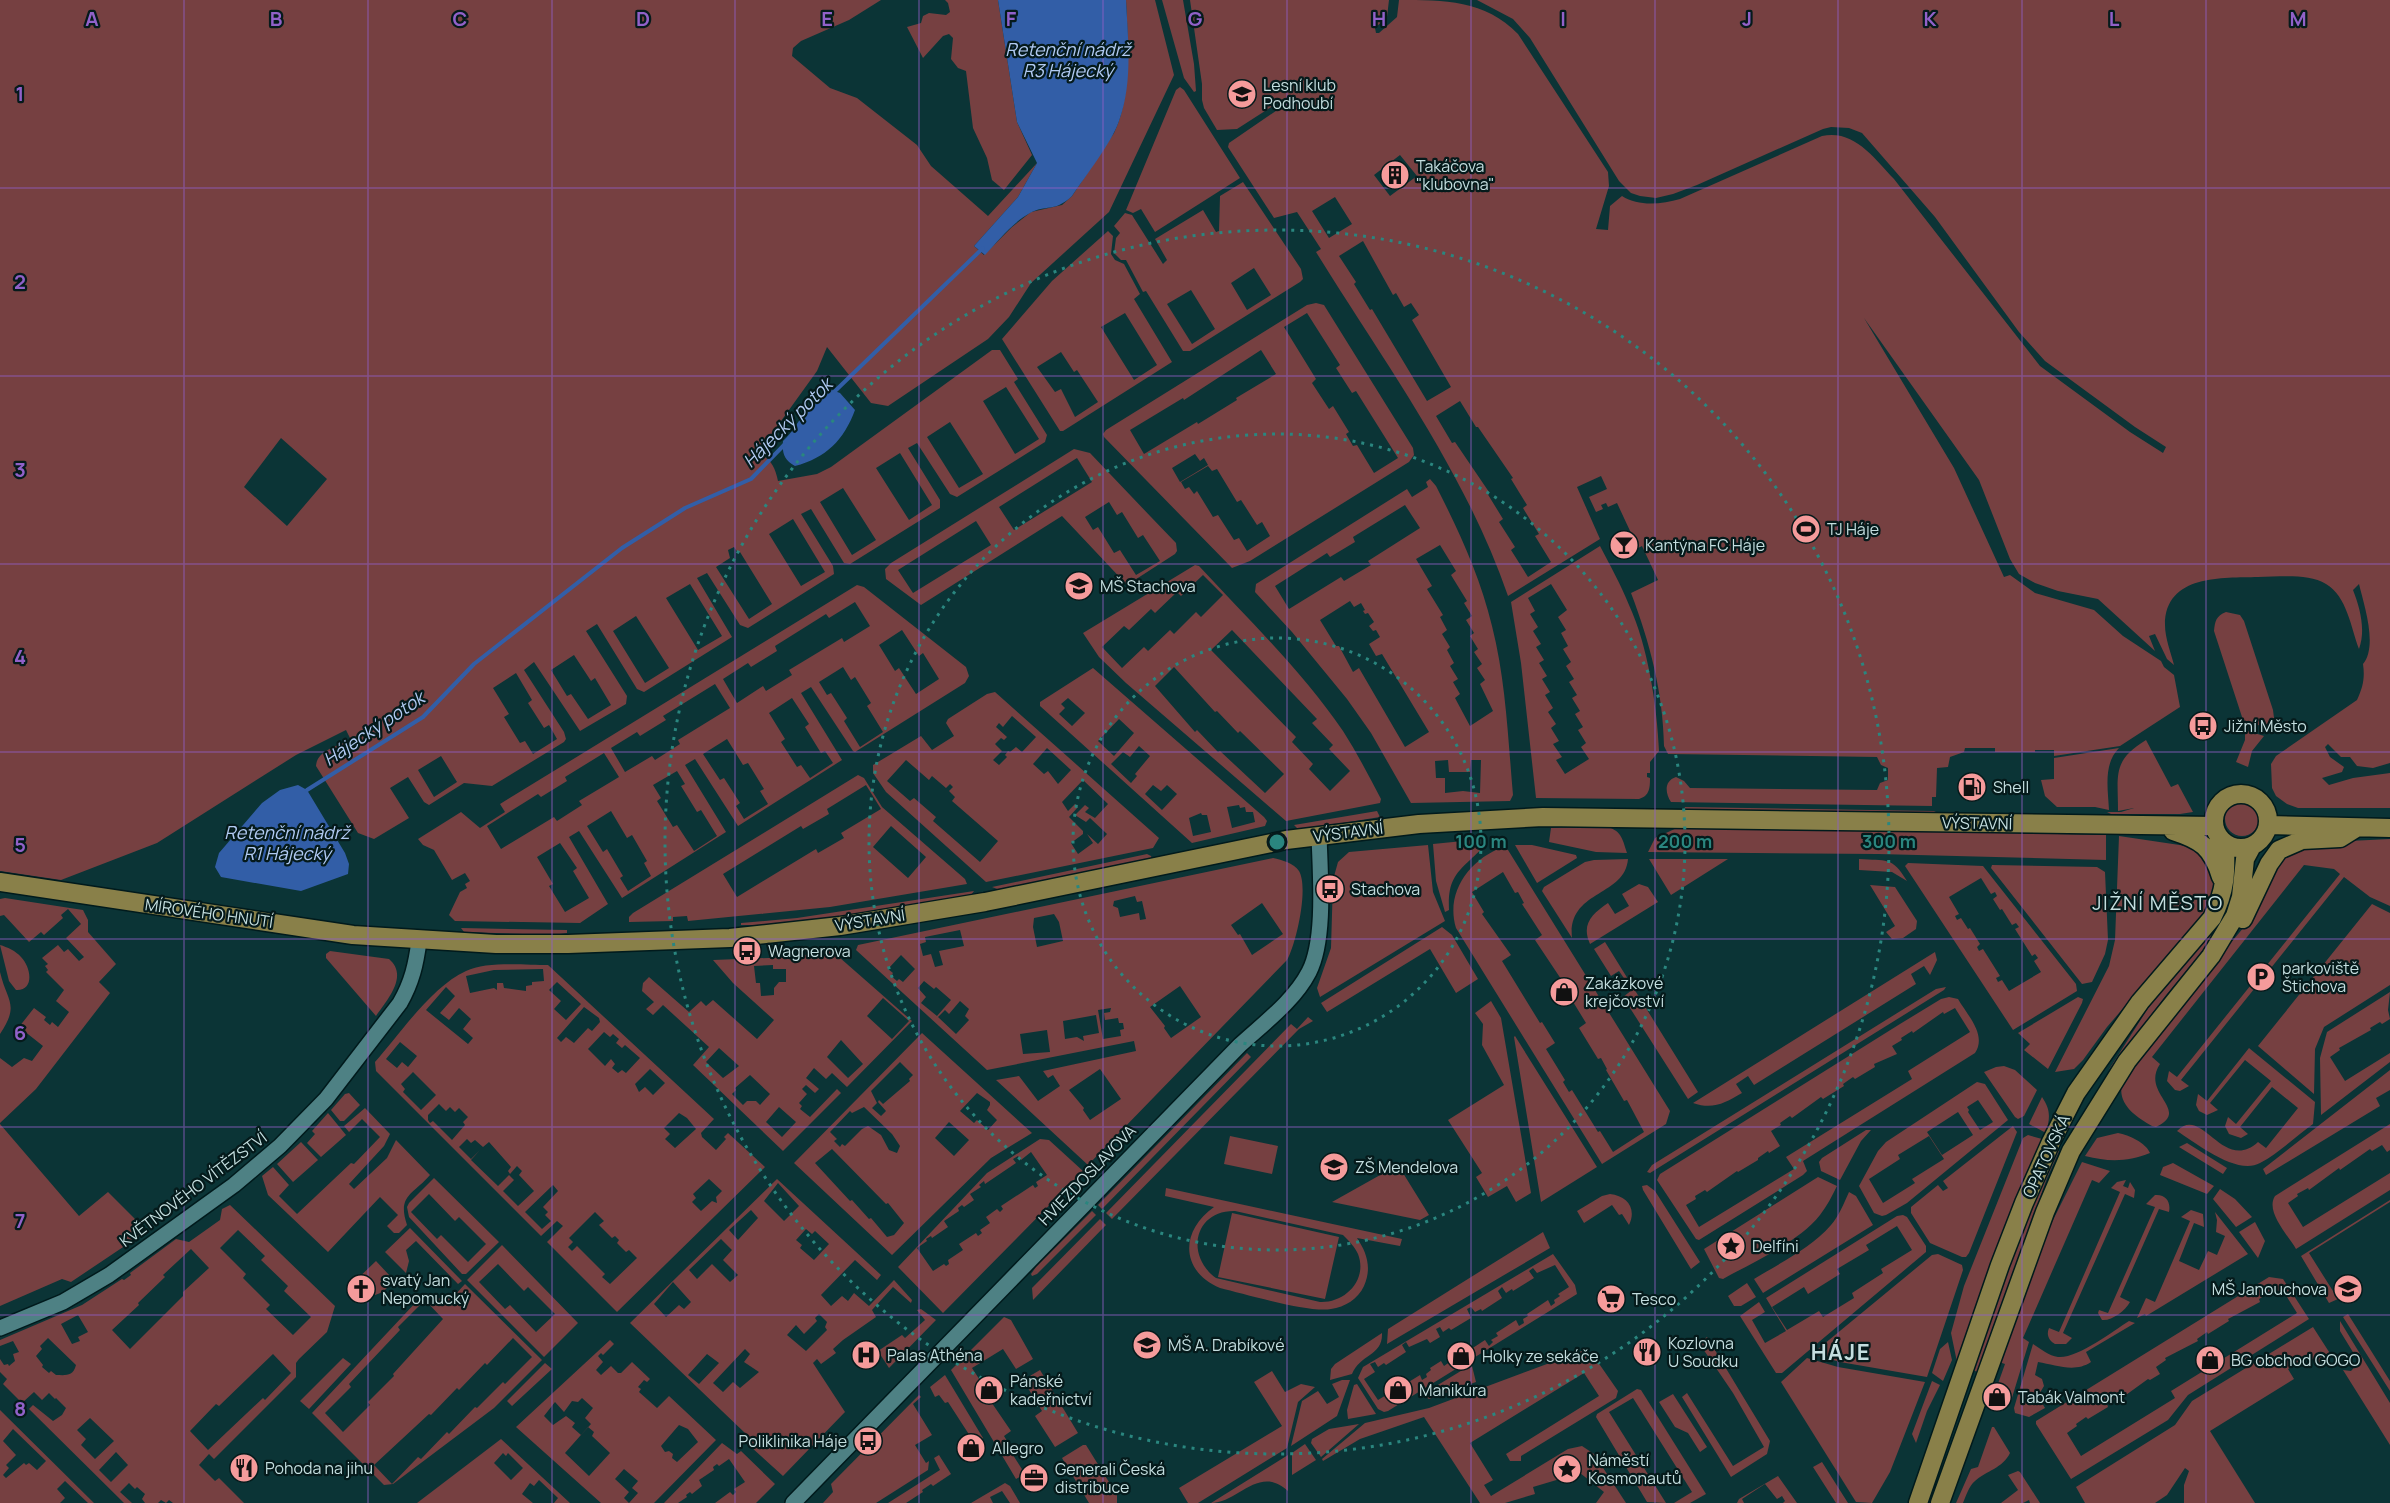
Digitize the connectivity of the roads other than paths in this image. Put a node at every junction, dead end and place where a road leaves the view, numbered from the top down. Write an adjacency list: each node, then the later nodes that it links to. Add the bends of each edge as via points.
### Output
1 (2155, 825): 3 (main road, VÝSTAVNÍ); 6 (main road, VÝSTAVNÍ, via 1543,817); 10 (main road, via 2195,838 2214,857 2221,876)
2 (2268, 825): 3 (main road, via 2263,804 2251,795 2238,794 2219,804); 4 (main road); 8 (main road)
3 (2214, 826): 7 (main road)
4 (2356, 828): 5 (main road); 12 (main road, via 2340,838 2302,840 2279,850 2240,925)
5 (2390, 828)
6 (1319, 835): 11 (main road, VÝSTAVNÍ, via 840,926 730,938 639,942 496,944); 14 (street, HVIEZDOSLAVOVA, via 1317,949 1310,971 1295,992)
7 (2225, 843): 8 (main road, via 2238,848); 10 (main road, OPATOVSKÁ, via 2226,880)
8 (2252, 846): 12 (main road, OPATOVSKÁ, via 2245,859 2238,908)
9 (0, 882): 11 (main road, MÍROVÉHO HNUTÍ, via 353,934)
10 (2220, 903): 15 (main road, OPATOVSKÁ, via 2212,918 2140,1002 2076,1093 2038,1170 2000,1265)
11 (419, 940): 13 (street, KVĚTNOVÉHO VÍTĚZSTVÍ, via 410,986 400,1003 326,1099 280,1146 234,1185 109,1275 63,1302)
12 (2211, 956): 16 (main road, OPATOVSKÁ, via 2127,1061 2071,1151 2045,1212)
13 (0, 1328)
14 (793, 1503)
15 (1918, 1503)
16 (1940, 1503)

